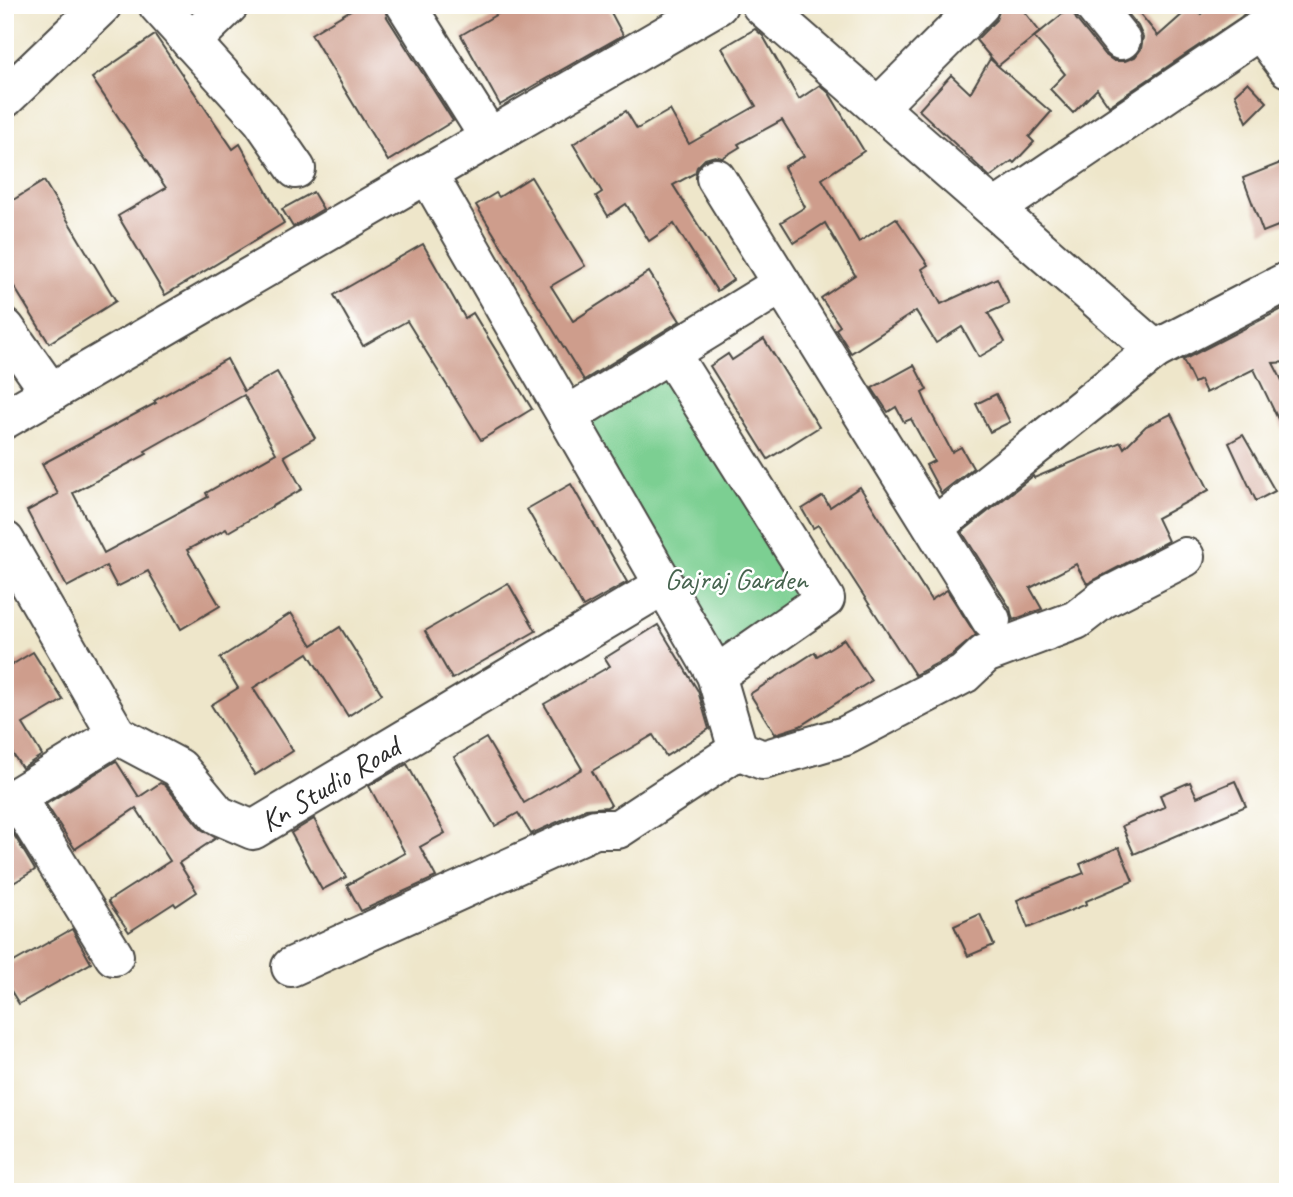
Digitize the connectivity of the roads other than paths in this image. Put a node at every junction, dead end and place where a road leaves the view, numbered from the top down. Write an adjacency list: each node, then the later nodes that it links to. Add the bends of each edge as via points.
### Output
1 (102, 5): 13 (street)
2 (158, 5): 11 (street)
3 (229, 5): 11 (street)
4 (406, 5): 15 (street)
5 (719, 5): 15 (street)
6 (761, 5): 14 (street)
7 (979, 5): 14 (street)
8 (1093, 5): 10 (street)
9 (1274, 21): 12 (street); 19 (street)
10 (1121, 40)
11 (191, 41): 16 (street, via 262,120)
12 (1288, 68)
13 (5, 98)
14 (878, 107): 19 (street)
15 (489, 137): 17 (street)
16 (296, 169)
17 (427, 173): 25 (street); 26 (street)
18 (716, 178): 21 (street)
19 (995, 209): 23 (street)
20 (1288, 281): 23 (street)
21 (782, 284): 24 (street); 28 (street)
22 (5, 327): 25 (street)
23 (1155, 350): 28 (street)
24 (670, 353): 26 (street); 33 (street, via 825,599)
25 (51, 393): 27 (street)
26 (567, 416): 31 (street)
27 (5, 419)
28 (934, 527): 32 (street)
29 (5, 541): 34 (street)
30 (1185, 557): 35 (street, via 1103,599 1076,620 985,654 964,674 845,736 763,760)
31 (664, 585): 33 (street); 34 (street, Kn Studio Road, via 253,830 218,815 179,768)
32 (991, 620)
33 (716, 675): 35 (street)
34 (117, 736): 36 (street)
35 (738, 750): 38 (street, via 618,828 595,829)
36 (11, 800): 37 (street)
37 (114, 956)
38 (291, 967)

